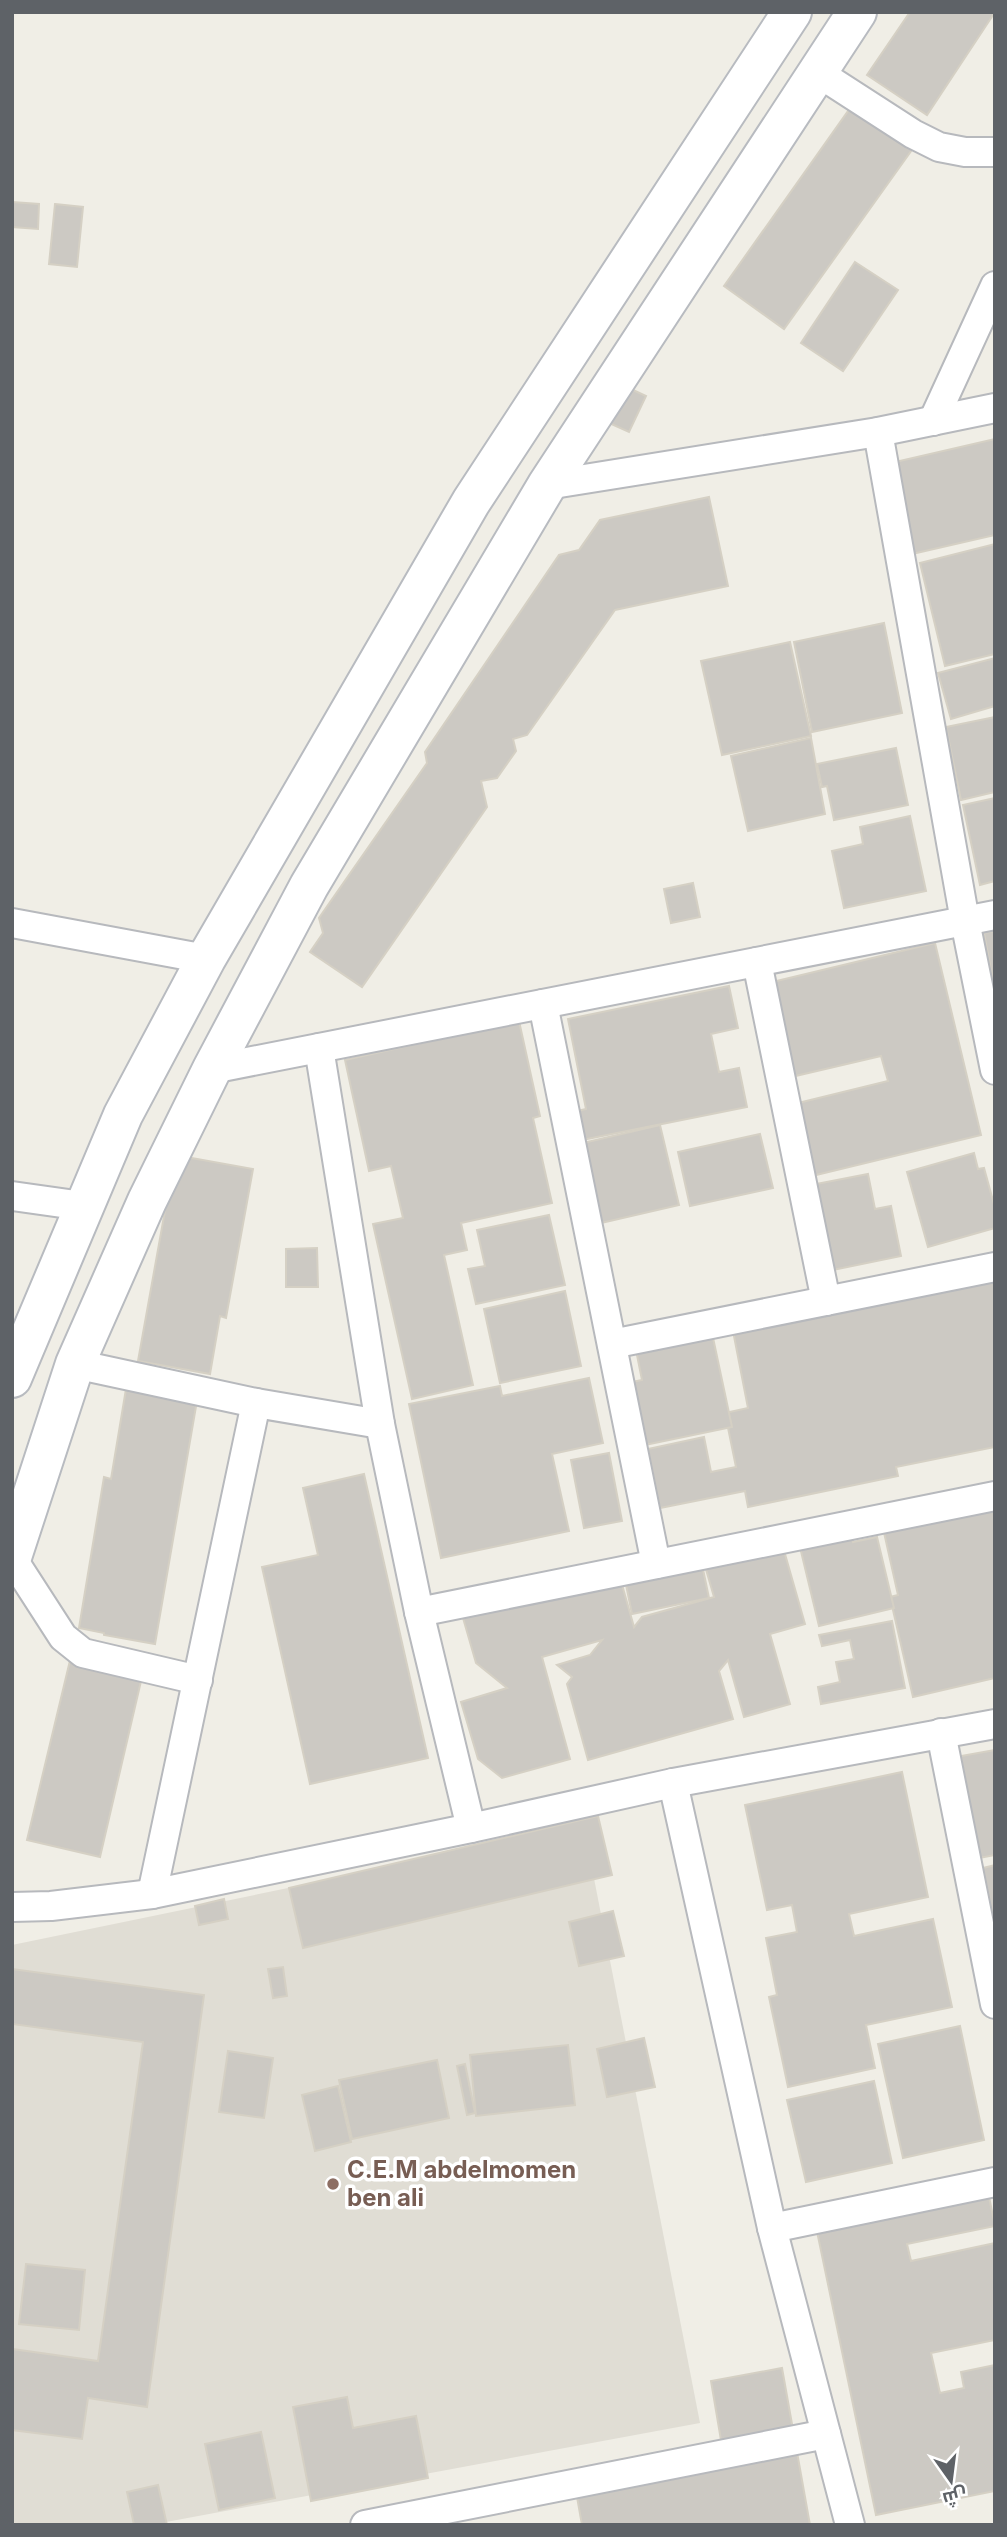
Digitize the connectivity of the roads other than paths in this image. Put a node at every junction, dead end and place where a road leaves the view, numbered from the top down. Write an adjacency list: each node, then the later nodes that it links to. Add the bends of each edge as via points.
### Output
1 (792, 12): 13 (main road, via 471,502)
2 (857, 12): 3 (main road)
3 (817, 72): 4 (street, via 939,147); 9 (main road)
4 (995, 152)
5 (995, 286): 7 (street)
6 (995, 408): 7 (street)
7 (933, 421): 8 (street)
8 (878, 432): 9 (street); 11 (street)
9 (547, 485): 17 (main road, via 309,886)
10 (995, 915): 11 (street)
11 (965, 921): 14 (street); 18 (street)
12 (12, 923): 13 (street)
13 (206, 959): 20 (main road, via 123,1115)
14 (757, 962): 15 (street); 22 (street)
15 (543, 1004): 16 (street); 23 (street)
16 (319, 1048): 17 (street); 27 (street)
17 (212, 1069): 24 (main road)
18 (995, 1070)
19 (12, 1196): 20 (street)
20 (83, 1206): 25 (main road)
21 (995, 1267): 22 (street)
22 (826, 1301): 23 (street)
23 (612, 1344): 30 (street)
24 (75, 1364): 26 (street); 29 (main road)
25 (12, 1378)
26 (256, 1403): 27 (street); 32 (street)
27 (380, 1424): 31 (street)
28 (995, 1496): 30 (street)
29 (12, 1558): 32 (street, via 71,1646 83,1653)
30 (656, 1564): 31 (street)
31 (419, 1612): 36 (street)
32 (198, 1680): 37 (street)
33 (995, 1724): 34 (street)
34 (941, 1733): 35 (street); 39 (street)
35 (673, 1783): 36 (street); 41 (street)
36 (471, 1828): 37 (street)
37 (152, 1894): 38 (street)
38 (12, 1907)
39 (995, 2004)
40 (995, 2182): 41 (street)
41 (772, 2228): 42 (street)
42 (826, 2434): 43 (street); 44 (street)
43 (365, 2525)
44 (850, 2525)

